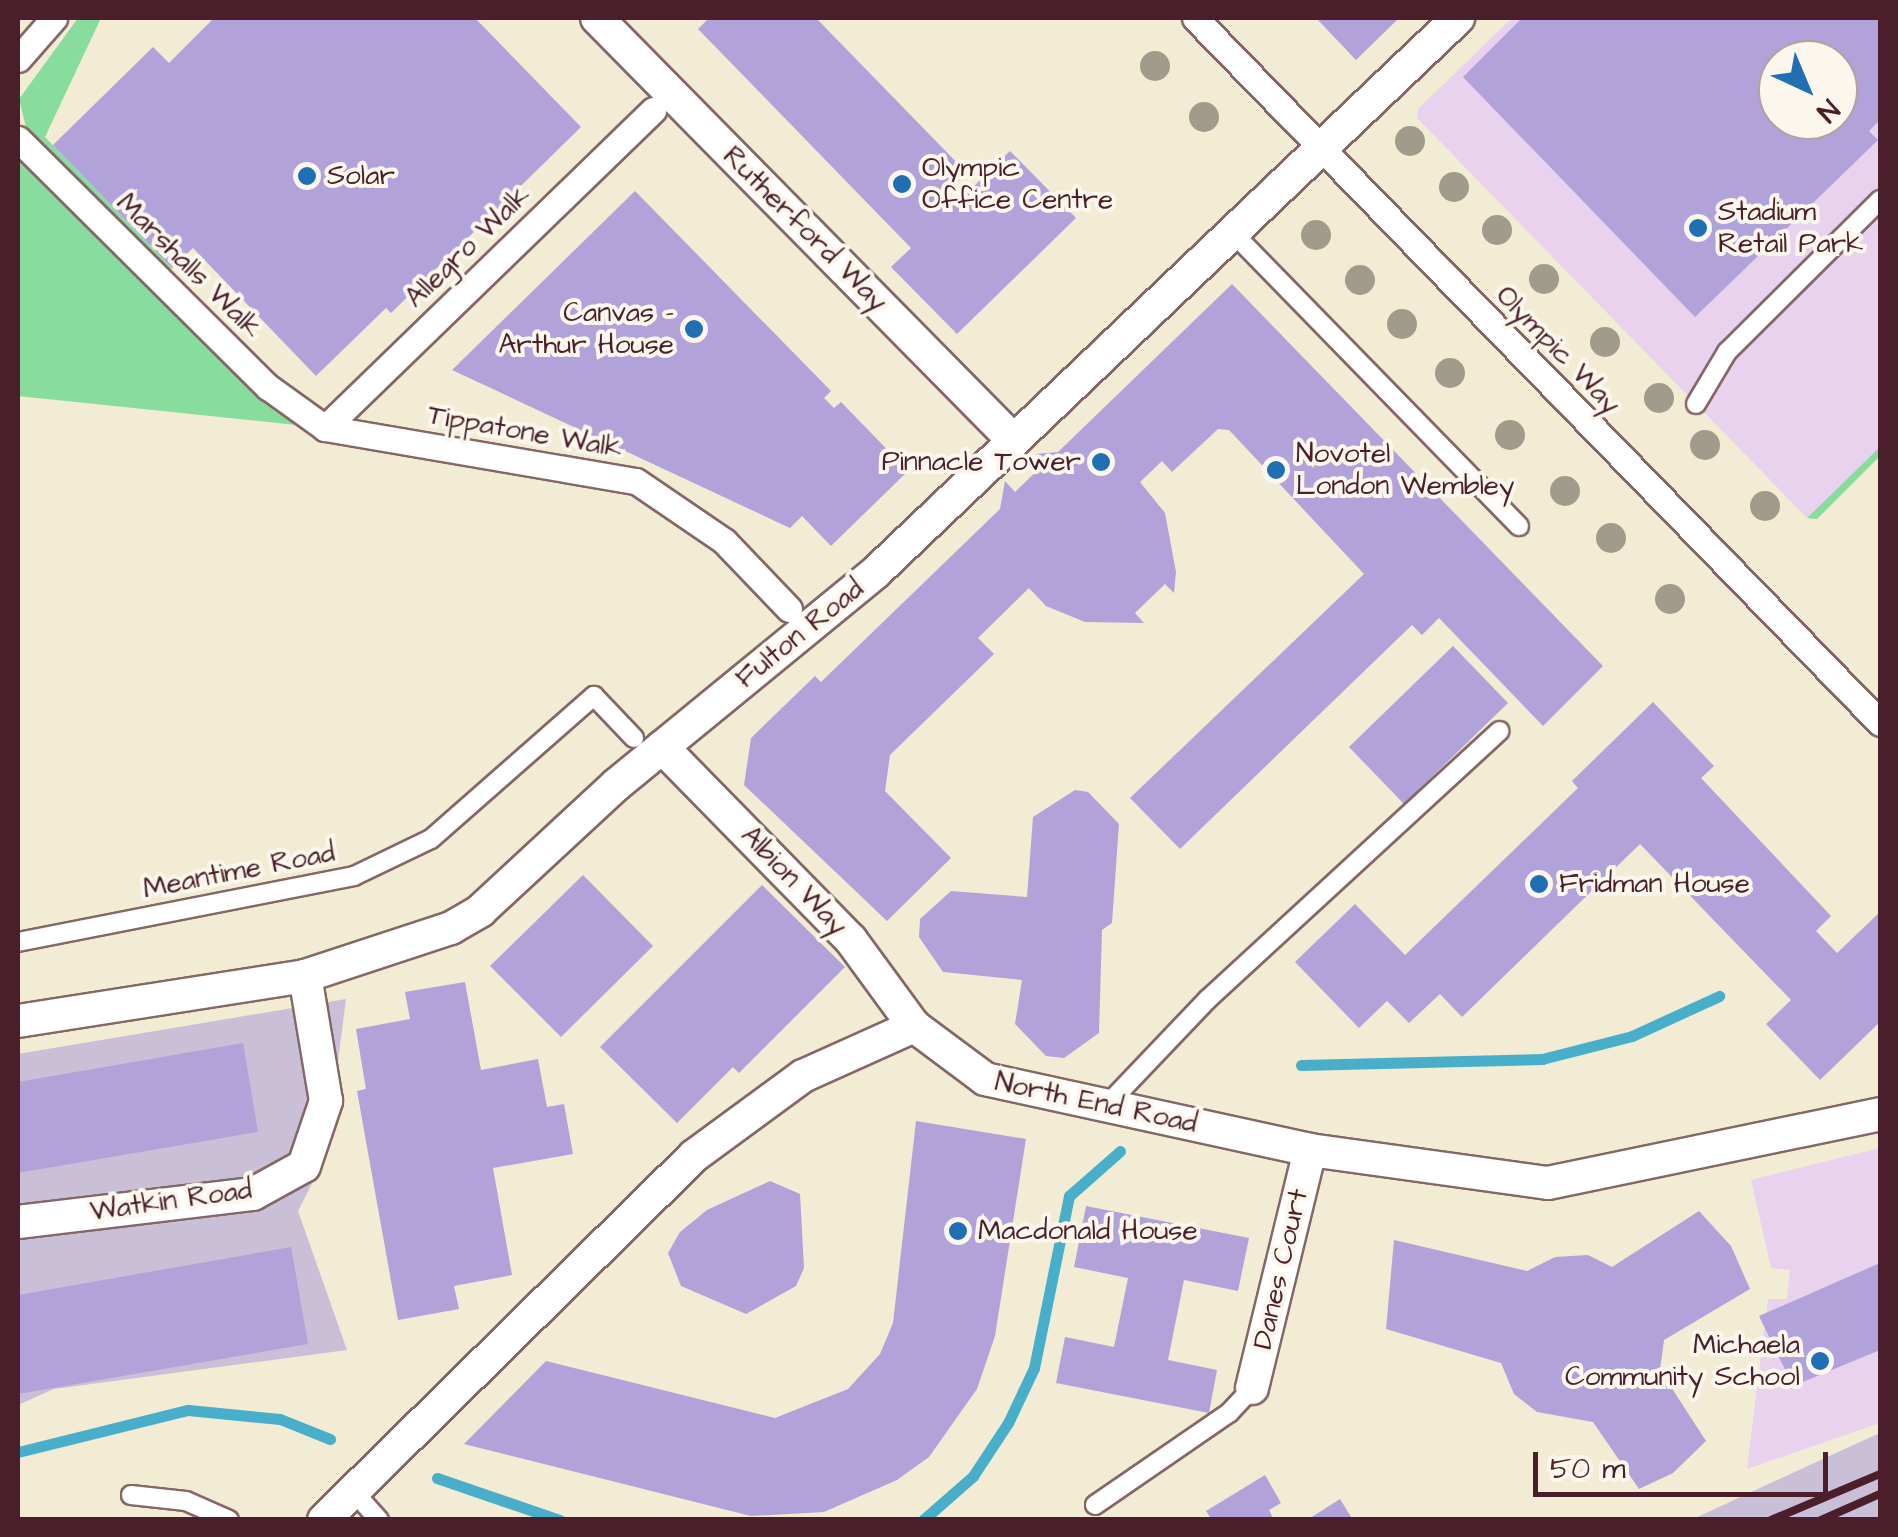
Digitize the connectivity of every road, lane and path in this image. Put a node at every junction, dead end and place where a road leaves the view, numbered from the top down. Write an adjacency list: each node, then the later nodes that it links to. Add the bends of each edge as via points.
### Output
1 (54, 18): 5 (street)
2 (596, 18): 13 (street, Rutherford Way)
3 (1194, 18): 8 (street, Olympic Way)
4 (1458, 18): 8 (street, Fulton Road)
5 (18, 59)
6 (654, 110): 12 (street, Allegro Walk)
7 (18, 139): 12 (street, Marshalls Walk, via 268,387)
8 (1320, 147): 10 (street, Fulton Road); 16 (street, Olympic Way)
9 (1880, 200): 11 (lane, via 1727,352)
10 (1232, 232): 13 (street, Fulton Road); 14 (lane)
11 (1696, 404)
12 (325, 428): 15 (street, Tippatone Walk, via 636,481 724,542)
13 (1013, 440): 18 (street, Fulton Road, via 876,572)
14 (1519, 526)
15 (788, 609)
16 (1880, 723)
17 (1500, 731): 23 (lane, via 1208,999)
18 (648, 742): 19 (lane, Meantime Road, via 594,696 430,839 354,876); 20 (street, Fulton Road, via 480,911 451,928); 22 (street, Albion Way, via 851,940)
19 (18, 942)
20 (305, 976): 21 (street, Fulton Road); 26 (street, Watkin Road, via 326,1102 304,1166 254,1194)
21 (18, 1021)
22 (914, 1026): 23 (street, North End Road, via 985,1079); 28 (street, via 803,1076 694,1156)
23 (1107, 1105): 25 (street, North End Road)
24 (1880, 1114): 25 (street, North End Road, via 1548,1183)
25 (1310, 1150): 27 (street, Danes Court)
26 (18, 1222)
27 (1252, 1388): 30 (lane, via 1229,1413)
28 (353, 1491): 32 (street); 33 (lane)
29 (131, 1495): 31 (lane, via 186,1502)
30 (1096, 1505)
31 (228, 1520)
32 (324, 1520)
33 (379, 1520)

